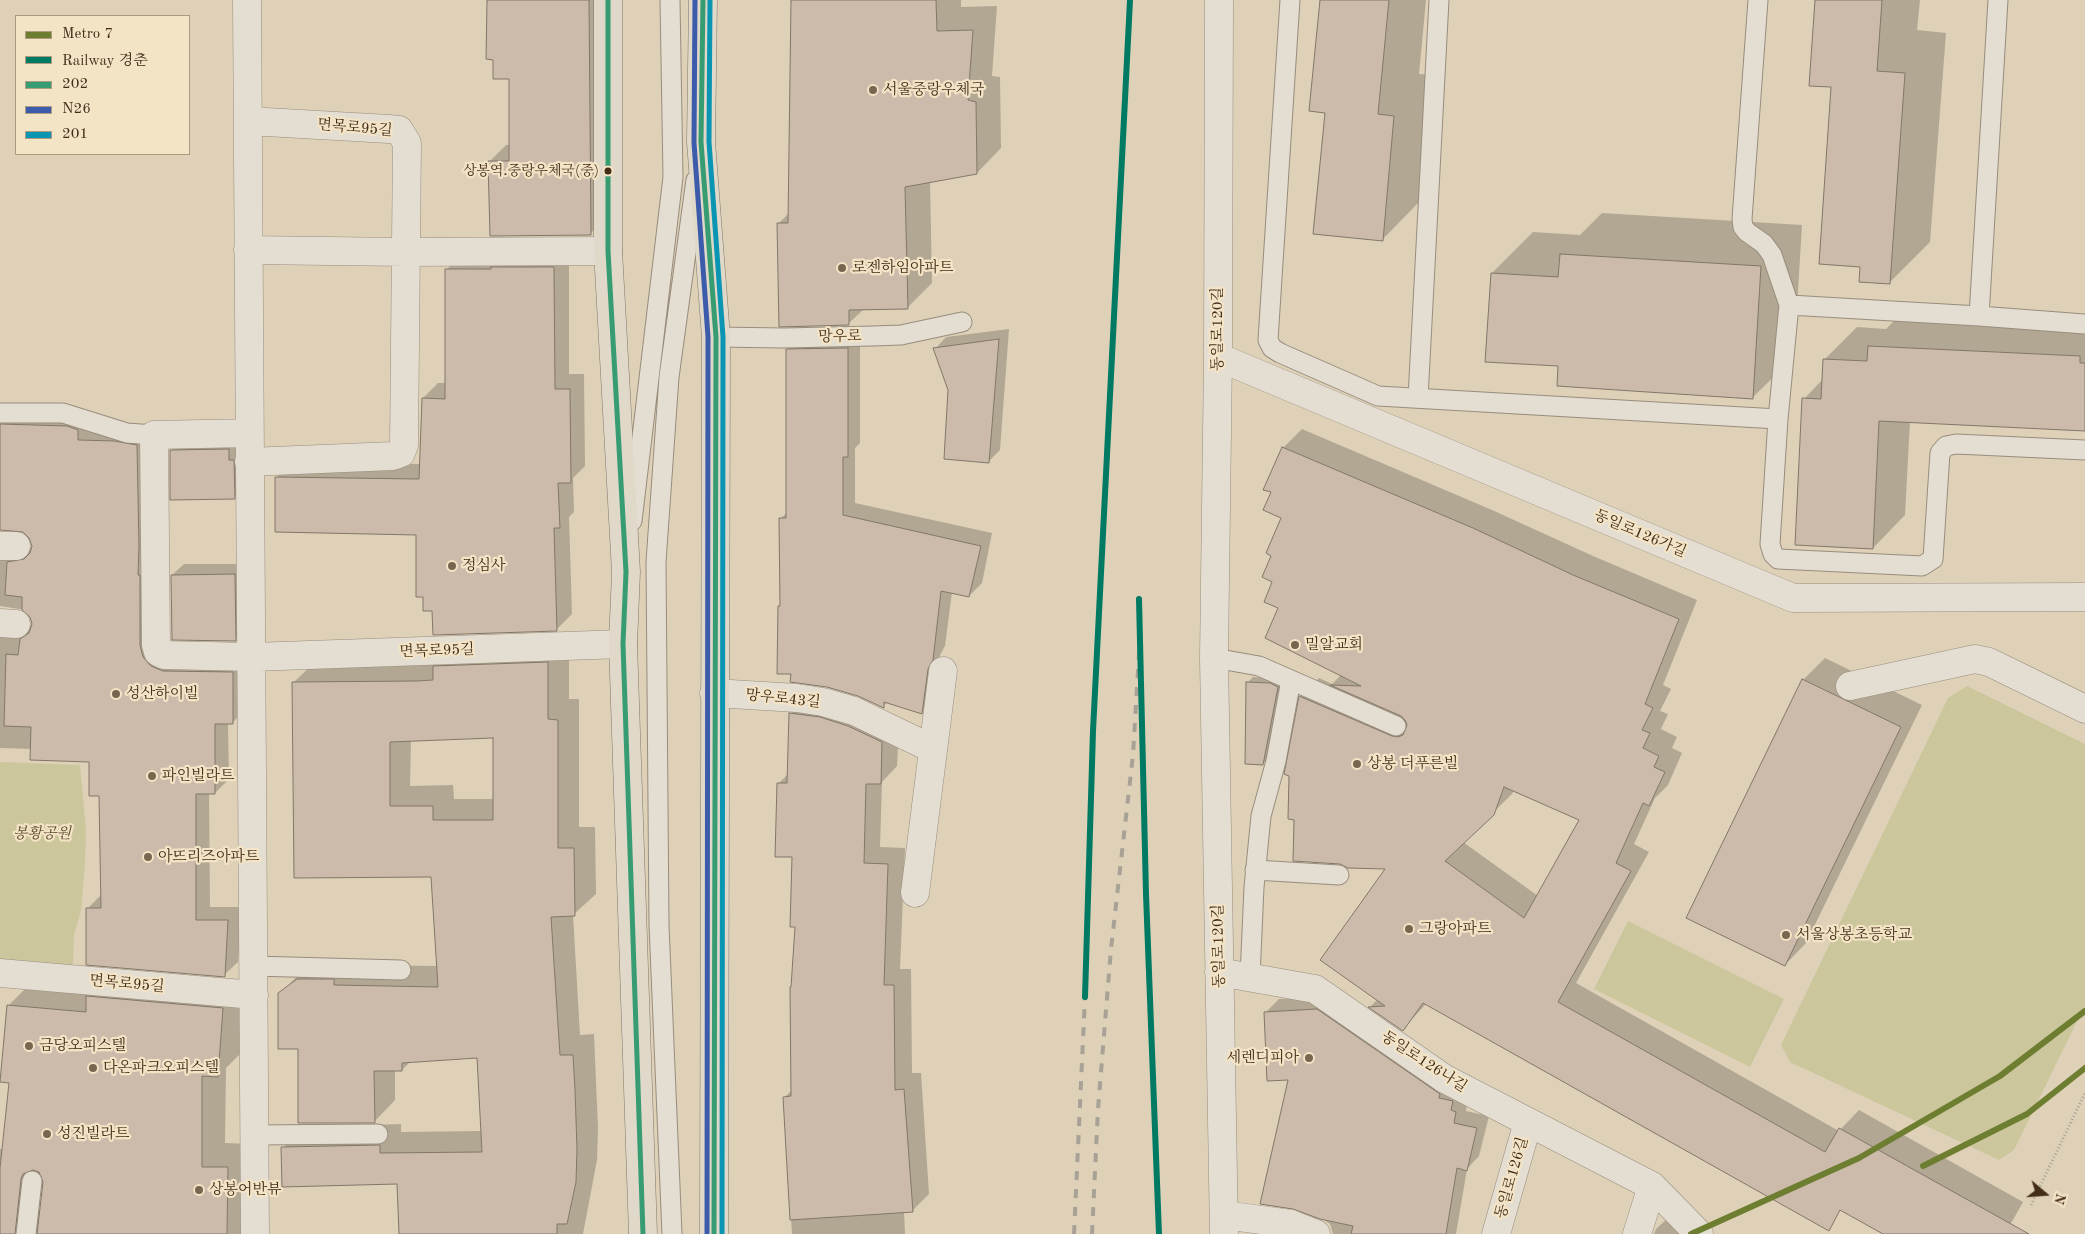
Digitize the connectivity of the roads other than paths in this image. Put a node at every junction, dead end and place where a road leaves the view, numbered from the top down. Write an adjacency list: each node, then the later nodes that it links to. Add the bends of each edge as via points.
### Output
1 (247, 0): 10 (street)
2 (608, 0): 13 (main road)
3 (670, 0): 28 (lane, via 673,177)
4 (703, 0): 11 (main road)
5 (1219, 0): 20 (street, 동일로120길)
6 (1290, 0): 21 (lane, via 1268,340 1280,353 1368,393)
7 (1439, 0): 21 (lane)
8 (1758, 0): 15 (lane, via 1742,219 1747,232 1764,244 1772,255)
9 (1998, 0): 16 (lane)
10 (248, 121): 12 (street); 14 (street, 면목로95길, via 399,130 407,143)
11 (701, 142): 19 (main road); 58 (lane, via 669,377 656,562 659,924)
12 (248, 250): 14 (street); 24 (street)
13 (608, 251): 14 (street); 28 (main road)
14 (407, 252): 27 (street, 면목로95길, via 404,445 401,453 393,456)
15 (1789, 304): 16 (lane); 23 (lane)
16 (1979, 316): 18 (lane)
17 (962, 322): 19 (lane, 망우로, via 901,335)
18 (2085, 324)
19 (716, 337): 36 (main road)
20 (1218, 358): 29 (street, 동일로126가길, via 1793,598); 32 (street, 동일로120길)
21 (1418, 398): 23 (lane)
22 (0, 413): 25 (lane, via 63,413 127,433)
23 (1778, 418): 26 (lane, via 1770,544 1778,559 1922,566 1933,559 1940,452 1946,446)
24 (250, 433): 25 (street); 27 (street)
25 (154, 435): 31 (street, 면목로95길, via 158,652 171,656)
26 (2085, 450)
27 (250, 462): 31 (street)
28 (626, 572): 30 (main road)
29 (2085, 597)
30 (623, 644): 31 (street, 면목로95길); 57 (main road)
31 (252, 657): 43 (street)
32 (1214, 658): 34 (lane, via 1258,674); 45 (street, 동일로120길)
33 (943, 672): 39 (street)
34 (1291, 680): 38 (lane); 40 (lane, 동일로120길, via 1276,761 1261,816)
35 (1850, 686): 37 (street, via 1975,659 1989,662)
36 (714, 693): 39 (street, 망우로43길, via 823,702 854,710); 59 (main road)
37 (2085, 709)
38 (1396, 726)
39 (933, 749): 42 (street)
40 (1256, 870): 41 (lane); 47 (lane, 동일로120길)
41 (1339, 875)
42 (915, 893)
43 (253, 966): 44 (lane); 48 (street)
44 (402, 970)
45 (1219, 972): 47 (street, 동일로126나길); 54 (street, 동일로120길)
46 (0, 973): 48 (street, 면목로95길)
47 (1250, 978): 49 (street, 동일로126나길, via 1315,989 1445,1079)
48 (254, 995): 51 (street)
49 (1528, 1122): 53 (street, 동일로126나길); 61 (street, 동일로126길)
50 (378, 1134): 51 (lane)
51 (254, 1135): 56 (street)
52 (32, 1181): 55 (lane)
53 (1652, 1186): 62 (street); 63 (street, 동일로126나길)
54 (1224, 1225): 60 (street, via 1292,1224)
55 (26, 1234)
56 (254, 1234)
57 (643, 1234)
58 (672, 1234)
59 (714, 1234)
60 (1316, 1234)
61 (1496, 1234)
62 (1637, 1234)
63 (1700, 1234)

